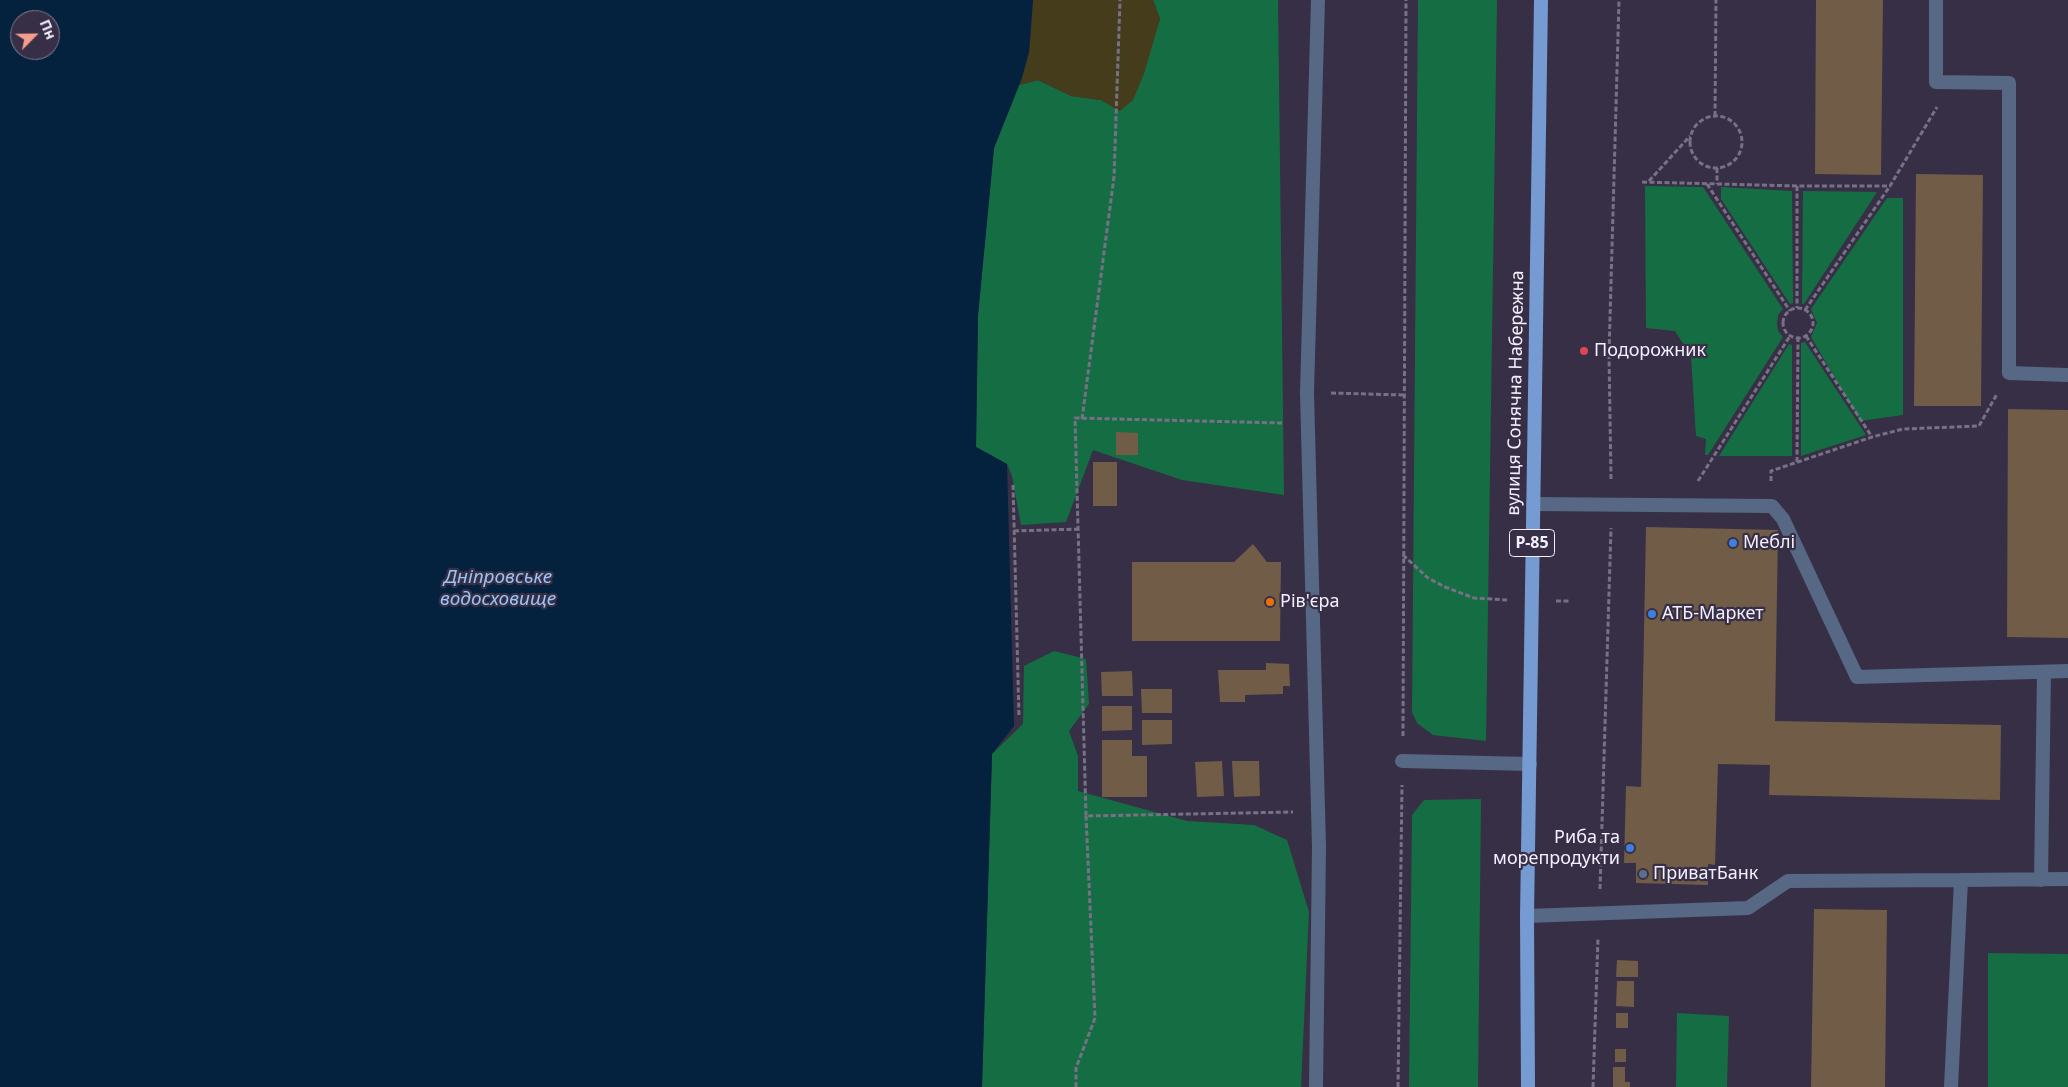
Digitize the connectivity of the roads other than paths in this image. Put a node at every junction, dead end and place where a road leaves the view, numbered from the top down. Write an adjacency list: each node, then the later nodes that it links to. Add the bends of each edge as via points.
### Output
1 (1318, 0): 14 (lane, via 1307,392 1318,811)
2 (1541, 0): 5 (main road, вулиця Сонячна Набережна / Р-85)
3 (1936, 0): 4 (lane, via 1936,82 2008,83 2009,373)
4 (2068, 375)
5 (1533, 504): 7 (lane, via 1772,506 1783,519 1857,677); 9 (main road, вулиця Сонячна Набережна / Р-85)
6 (2068, 671): 7 (lane)
7 (2044, 672): 12 (lane)
8 (1402, 761): 9 (lane)
9 (1530, 764): 13 (main road, вулиця Сонячна Набережна / Р-85)
10 (2068, 879): 12 (lane)
11 (1961, 880): 12 (lane); 13 (lane, via 1788,881 1748,908); 16 (lane)
12 (2041, 880)
13 (1527, 916): 15 (main road, вулиця Сонячна Набережна / Р-85)
14 (1316, 1087)
15 (1528, 1087)
16 (1951, 1087)

